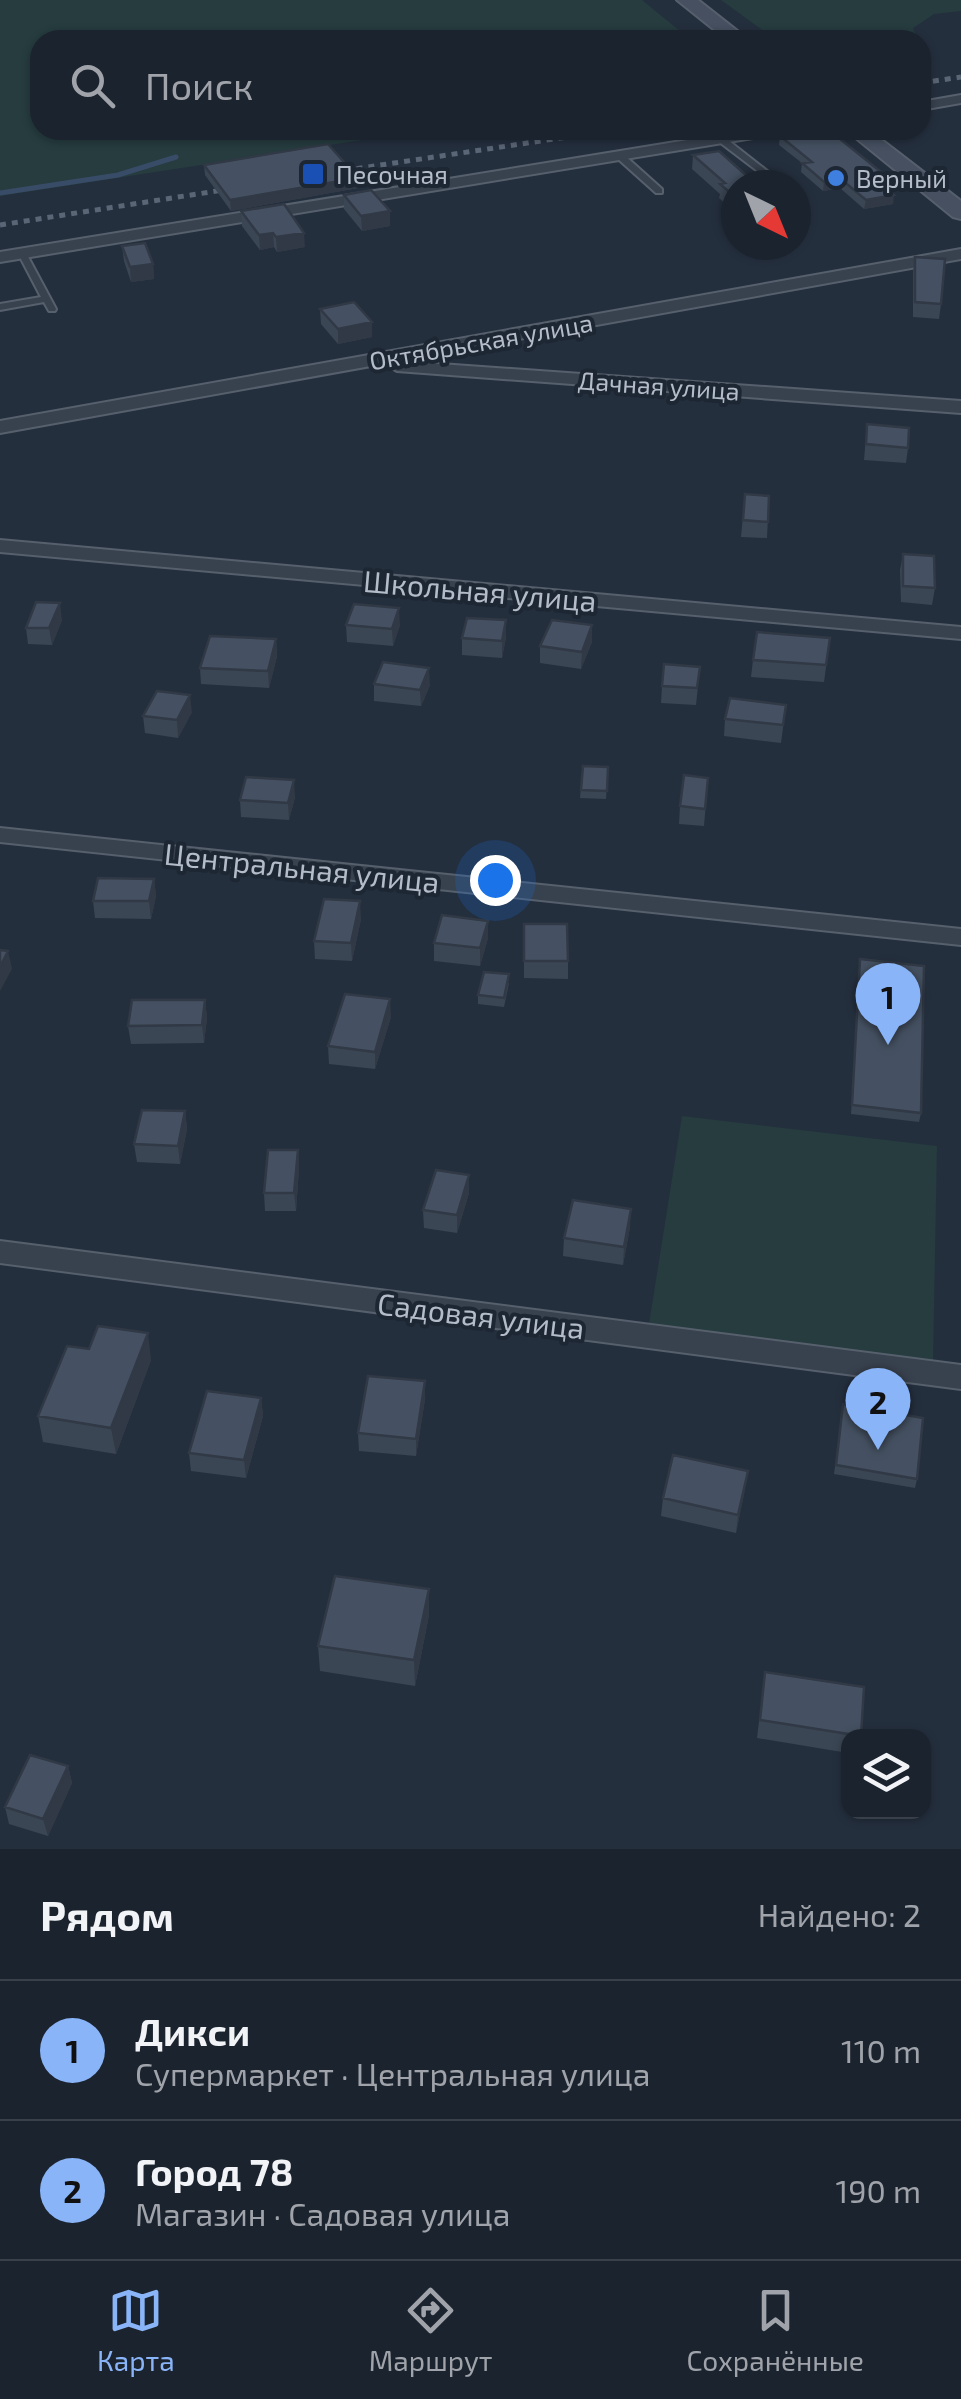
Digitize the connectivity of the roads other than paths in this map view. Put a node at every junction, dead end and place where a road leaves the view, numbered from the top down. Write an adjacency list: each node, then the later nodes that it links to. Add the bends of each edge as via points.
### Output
1 (686, 0): 2 (main road)
2 (726, 30)
3 (961, 99): 4 (street)
4 (931, 104)
5 (931, 106): 6 (street)
6 (961, 114)
7 (721, 140): 9 (street); 10 (lane)
8 (869, 140): 12 (main road)
9 (620, 156): 11 (lane); 13 (street)
10 (761, 170)
11 (659, 191)
12 (961, 212)
13 (22, 253): 15 (street); 16 (lane, via 50,304)
14 (961, 254): 17 (street, Октябрьская улица)
15 (0, 256)
16 (0, 306)
17 (357, 364): 18 (street, Дачная улица); 19 (street, Октябрьская улица)
18 (961, 407)
19 (0, 426)
20 (0, 546): 21 (street, Школьная улица)
21 (961, 633)
22 (0, 836): 23 (street, Центральная улица)
23 (961, 937)
24 (0, 1252): 25 (street, Садовая улица)
25 (961, 1378)

